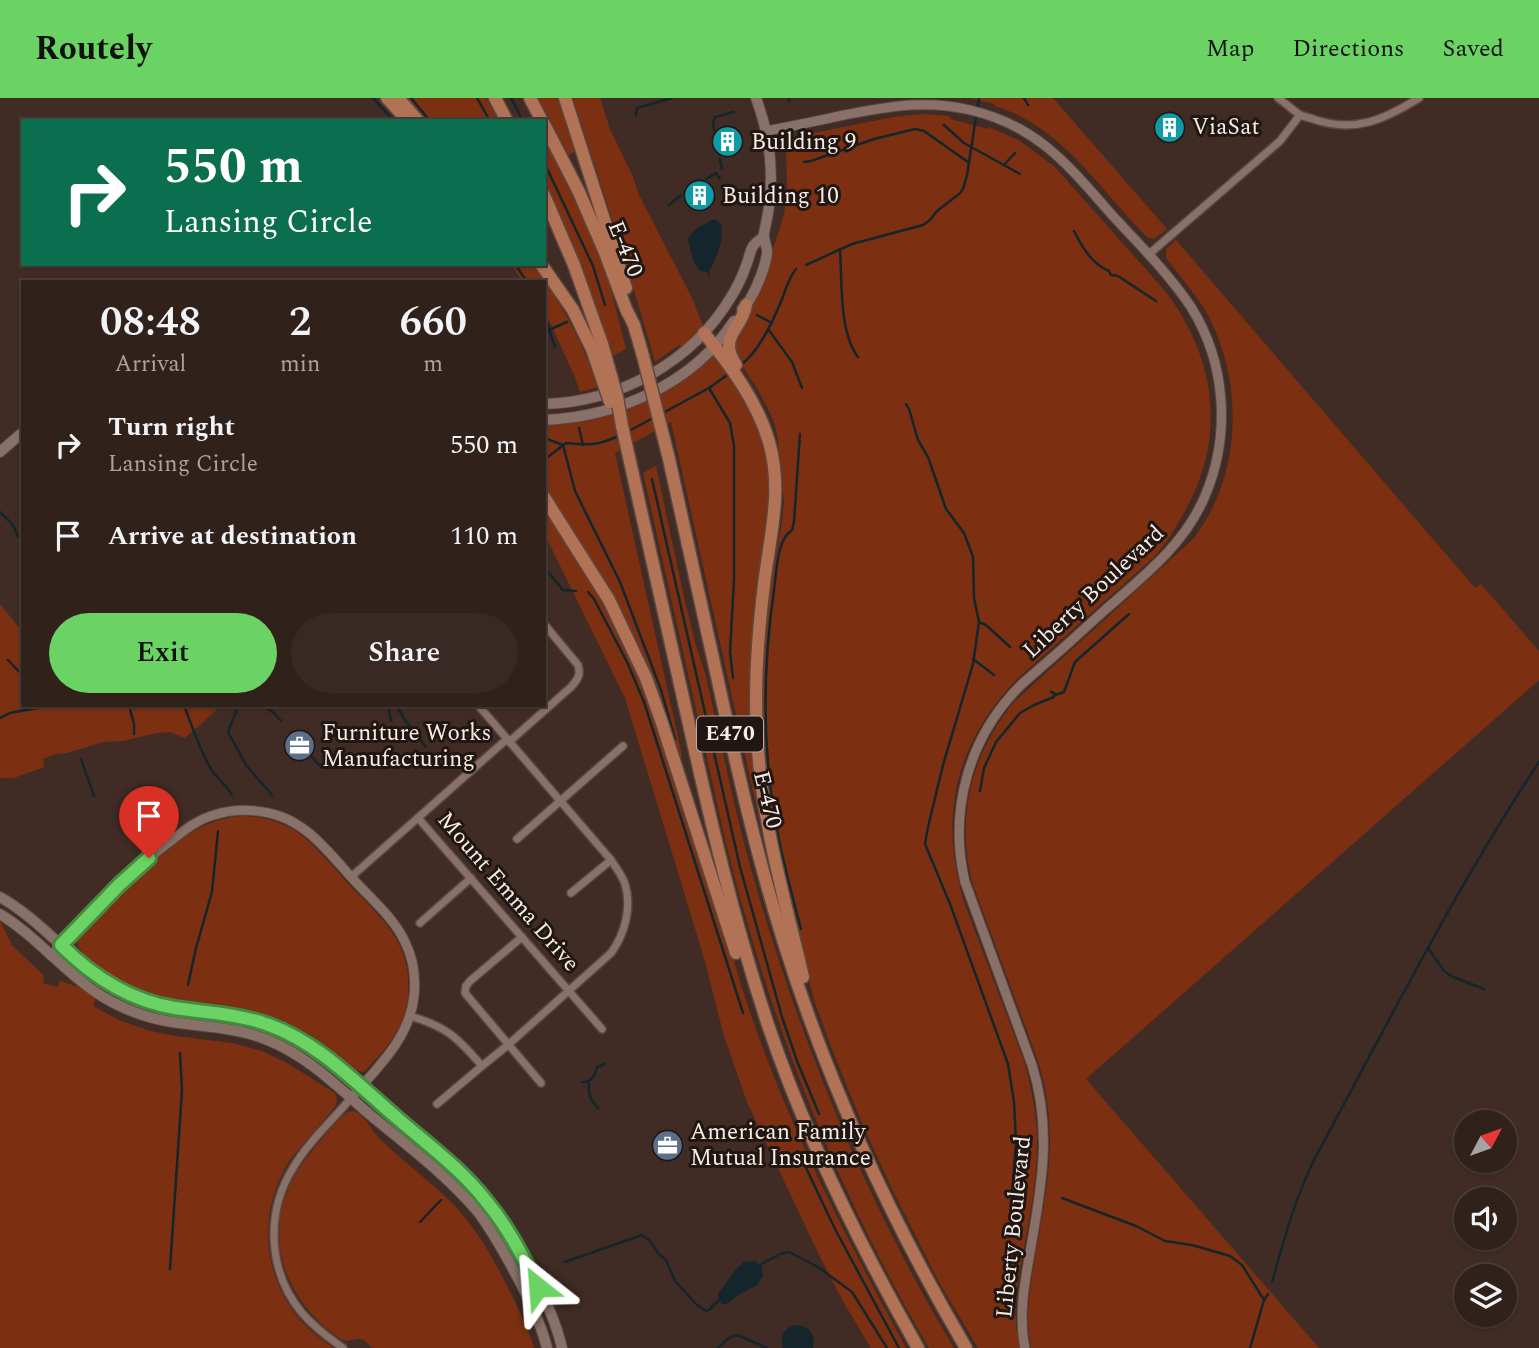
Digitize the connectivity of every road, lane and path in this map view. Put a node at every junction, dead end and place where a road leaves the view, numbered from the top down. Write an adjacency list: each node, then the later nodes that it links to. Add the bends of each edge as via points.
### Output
1 (387, 98): 10 (highway)
2 (398, 98): 11 (highway)
3 (495, 98): 12 (highway)
4 (530, 98): 13 (highway, E-470 / E470)
5 (565, 98): 21 (highway, via 623,277)
6 (756, 98): 15 (main road)
7 (1278, 98): 9 (street)
8 (1419, 98): 9 (street, via 1368,124 1327,123)
9 (1300, 115): 18 (street, via 1280,141)
10 (406, 119)
11 (416, 119)
12 (506, 119)
13 (541, 119)
14 (546, 128): 21 (highway, E-470 / E470, via 578,190)
15 (766, 131): 17 (main road, via 771,173); 18 (street, Liberty Boulevard, via 893,106 953,106 992,116 1058,155)
16 (546, 200): 24 (highway, via 574,265)
17 (763, 237): 20 (main road, via 768,251); 22 (main road, via 752,246 740,281)
18 (1148, 255): 64 (street, Liberty Boulevard, via 1192,309 1216,366 1222,426 1209,486 1190,525 1165,556 1003,705 976,748 960,807 965,882 1032,1065 1043,1120 1043,1174 1022,1305)
19 (542, 266): 24 (highway)
20 (746, 305): 23 (main road); 25 (highway)
21 (634, 326): 49 (highway, E-470 / E470, bridge, via 669,459 752,828)
22 (704, 332): 23 (highway); 26 (main road, via 672,361 630,385 591,398)
23 (714, 345): 25 (highway); 27 (main road, via 681,374 643,397 597,413)
24 (597, 347): 53 (highway, E470, bridge, via 613,416 622,426 723,871)
25 (727, 356): 49 (highway, via 757,411 775,475 774,519 757,647 757,735 765,811 803,977)
26 (546, 404)
27 (546, 420)
28 (21, 434): 29 (main road)
29 (0, 452)
30 (546, 501): 53 (highway, via 609,600 646,678 758,1021)
31 (546, 626): 33 (street, via 578,665 579,676)
32 (480, 707): 33 (street)
33 (508, 740): 35 (street); 36 (street)
34 (623, 746): 35 (street)
35 (559, 800): 37 (street); 38 (street)
36 (418, 818): 39 (street); 40 (street, Mount Emma Drive)
37 (517, 838)
38 (611, 860): 41 (street); 48 (street, via 625,883 626,921 611,953)
39 (351, 877): 46 (street, via 312,835 289,820 254,811 217,814 188,828 155,853); 50 (street, via 394,923 406,943 414,978)
40 (471, 878): 44 (street); 45 (street, Mount Emma Drive)
41 (571, 893)
42 (0, 897): 46 (main road)
43 (0, 914): 47 (main road)
44 (419, 923)
45 (522, 937): 48 (street, Mount Emma Drive); 52 (street, via 465,990)
46 (61, 945): 47 (street); 56 (main road, via 97,976 140,999 247,1018 283,1031 320,1053)
47 (51, 956): 57 (main road, via 91,990 135,1012 240,1031 277,1044 310,1063)
48 (569, 991): 51 (street, Mount Emma Drive); 52 (street)
49 (805, 1006): 63 (highway, E-470 / E470, via 870,1164)
50 (410, 1016): 54 (street, via 450,1033); 56 (street, via 397,1043)
51 (601, 1030)
52 (508, 1045): 54 (street); 55 (street)
53 (777, 1048): 62 (highway, E470, via 835,1188)
54 (482, 1066): 58 (street)
55 (541, 1083)
56 (360, 1087): 57 (street); 61 (main road, via 459,1172 498,1215 545,1300)
57 (351, 1098): 59 (street, via 292,1168 280,1195 274,1230 278,1265 291,1297 315,1327); 60 (main road, via 454,1187 482,1218 527,1297)
58 (438, 1104)
59 (343, 1348)
60 (547, 1348)
61 (562, 1348)
62 (918, 1348)
63 (966, 1348)
64 (1026, 1348)

